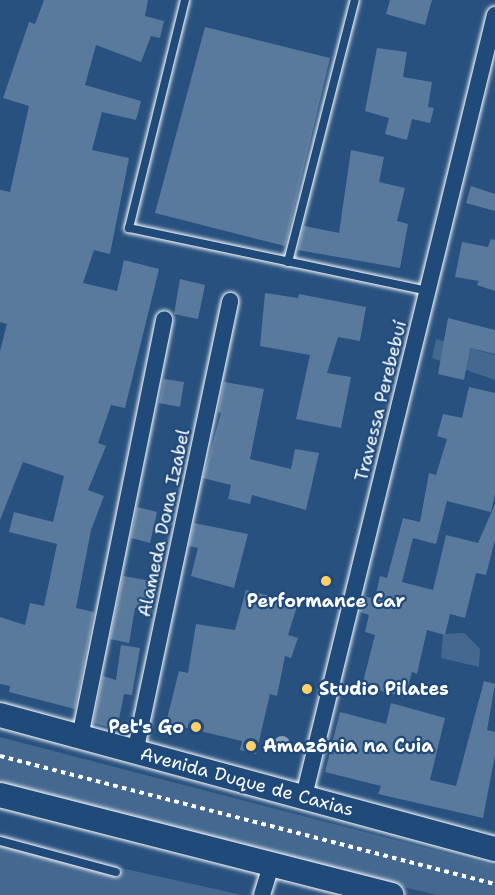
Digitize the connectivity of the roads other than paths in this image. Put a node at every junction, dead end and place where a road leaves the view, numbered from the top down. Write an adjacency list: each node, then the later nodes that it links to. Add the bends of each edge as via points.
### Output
1 (185, 0): 4 (lane, via 129,228)
2 (355, 0): 4 (lane)
3 (495, 15): 5 (street, Travessa Perebebuí)
4 (288, 262): 5 (lane)
5 (428, 291): 12 (street, Travessa Perebebuí)
6 (230, 301): 10 (street, Alameda Dona Izabel)
7 (164, 319): 9 (street)
8 (0, 715): 9 (main road, Avenida Duque de Caxias)
9 (80, 737): 10 (main road, Avenida Duque de Caxias)
10 (135, 753): 12 (main road, Avenida Duque de Caxias)
11 (0, 795): 15 (main road)
12 (304, 796): 14 (main road, Avenida Duque de Caxias)
13 (0, 841): 16 (lane)
14 (495, 849)
15 (271, 866): 17 (street); 18 (main road)
16 (116, 872)
17 (262, 895)
18 (392, 895)

